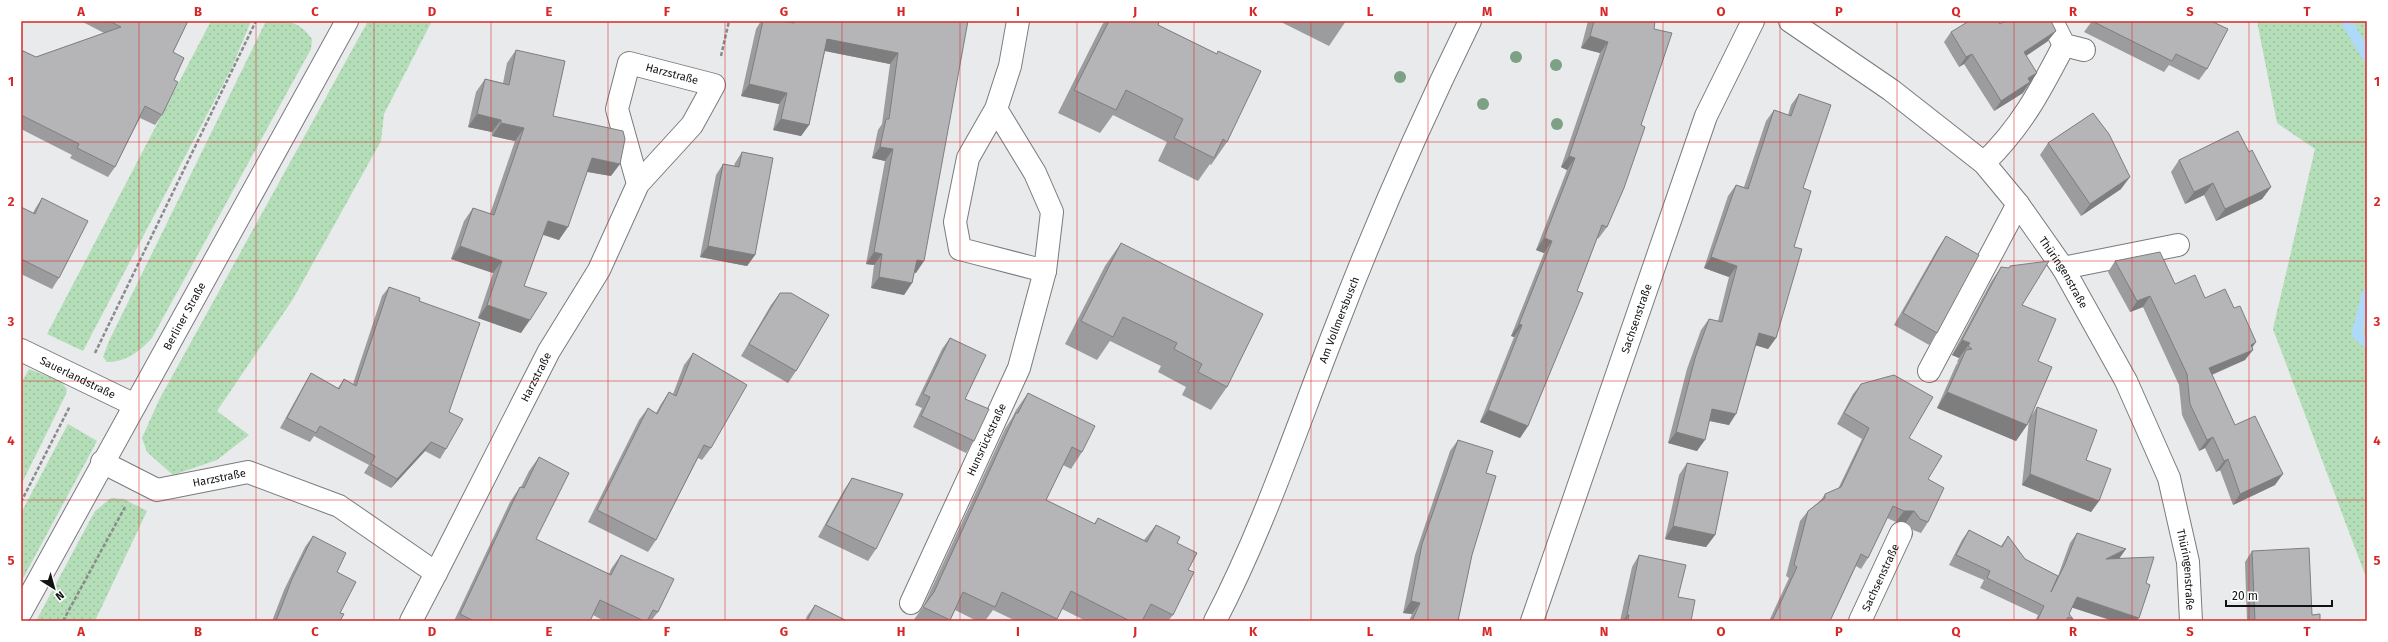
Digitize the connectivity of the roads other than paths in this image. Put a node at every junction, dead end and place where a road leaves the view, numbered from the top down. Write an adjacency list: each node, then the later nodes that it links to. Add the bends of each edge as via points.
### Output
1 (347, 21): 16 (street, Berliner Straße)
2 (1018, 21): 7 (street, via 1010,66)
3 (1470, 21): 23 (street, Am Vollmersbusch, via 1438,86 1353,282 1242,568)
4 (1752, 21): 24 (street, Sachsenstraße, via 1706,116)
5 (1790, 21): 8 (street, Thüringenstraße, via 1891,90)
6 (2052, 21): 8 (street, via 2074,47 2006,142)
7 (996, 109): 13 (street, Hunsrückstraße, via 1035,173 1052,212); 13 (street, via 968,158 955,222 960,250)
8 (1984, 163): 10 (street, Thüringenstraße)
9 (638, 184): 9 (street, Harzstraße, via 692,125 714,86 629,63 617,109); 19 (street, Harzstraße, via 600,270 549,351)
10 (2018, 204): 12 (street, Thüringenstraße); 15 (street)
11 (2178, 245): 12 (street)
12 (2063, 268): 26 (street, Thüringenstraße, via 2126,381 2169,478 2188,562)
13 (1046, 271): 20 (street, Hunsrückstraße, via 1019,368)
14 (21, 350): 16 (street, Sauerlandstraße)
15 (1929, 371)
16 (136, 405): 17 (street, Berliner Straße)
17 (102, 462): 19 (street, Harzstraße, via 157,490 248,472 339,506); 21 (street, Berliner Straße)
18 (1901, 533): 25 (street, Sachsenstraße)
19 (436, 573): 22 (street, Harzstraße)
20 (911, 603)
21 (21, 612)
22 (411, 621)
23 (1215, 621)
24 (1532, 621)
25 (1860, 621)
26 (2191, 621)

